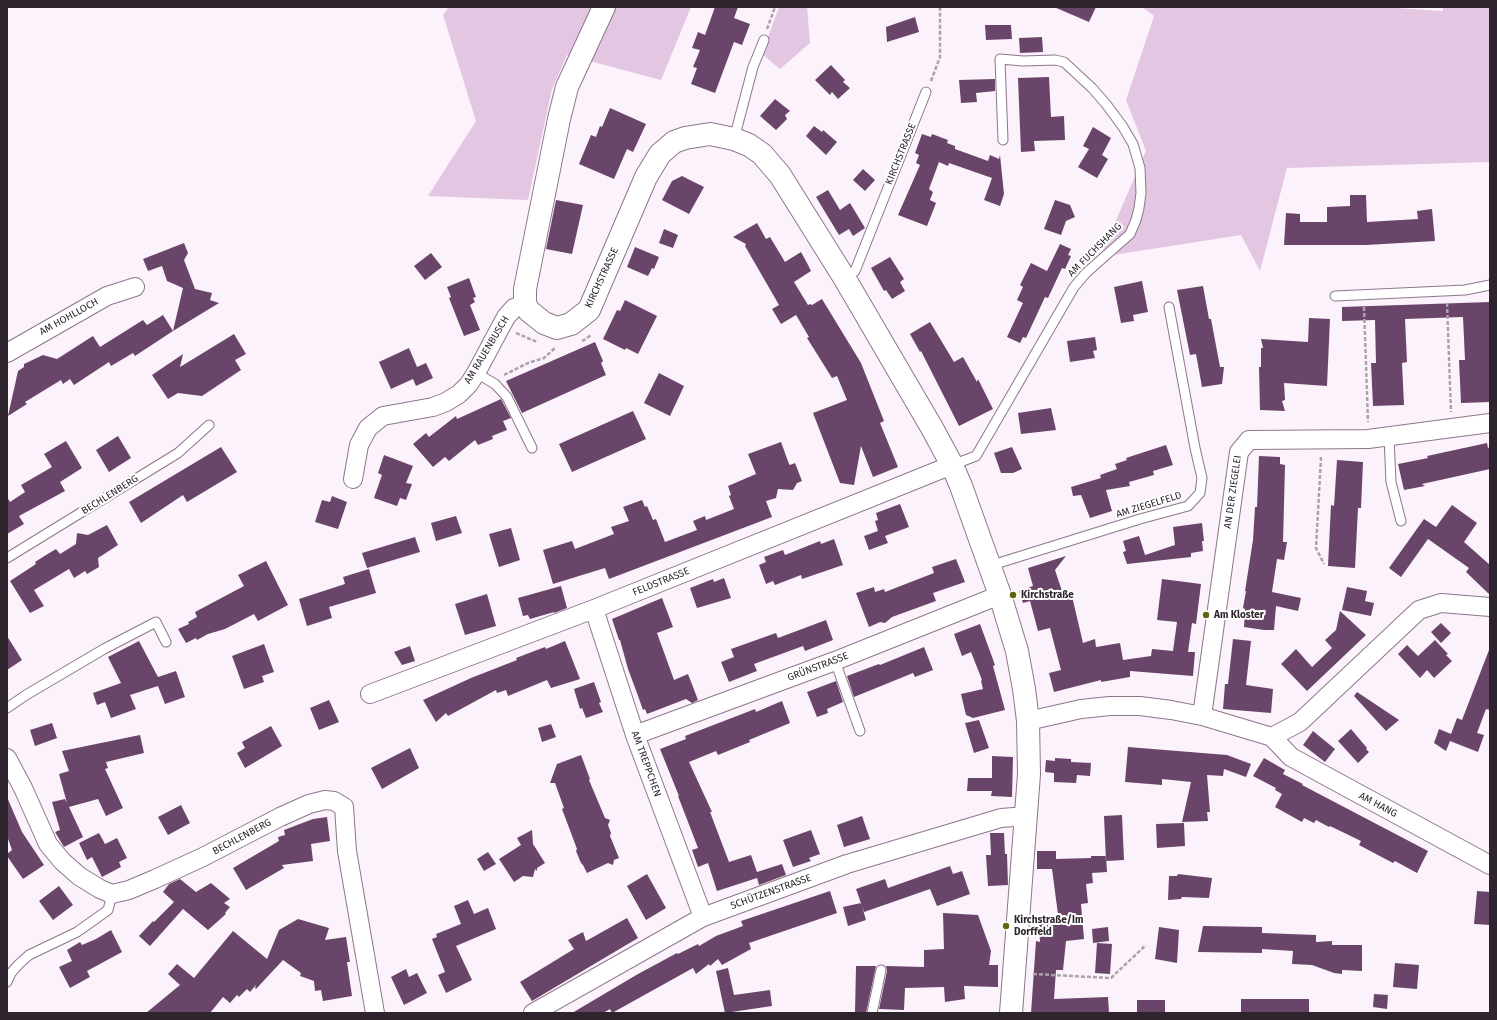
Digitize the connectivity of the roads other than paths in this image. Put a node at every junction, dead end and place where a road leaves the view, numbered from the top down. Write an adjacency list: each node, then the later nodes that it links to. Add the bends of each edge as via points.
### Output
1 (604, 7): 10 (street, via 567,87 526,281)
2 (764, 40): 4 (lane, via 753,67)
3 (926, 92): 6 (lane, KIRCHSTRASSE, via 855,271)
4 (734, 139): 6 (street, KIRCHSTRASSE, via 762,154 780,175); 10 (street, KIRCHSTRASSE, via 710,134 685,138 674,142 660,154 646,177 589,310 571,324 557,328 544,324)
5 (1003, 140): 18 (lane, AM FUCHSHANG, via 1000,59 1064,62 1106,104 1133,144 1140,168 1140,208 1130,234 1074,287 976,456)
6 (845, 278): 18 (street, KIRCHSTRASSE)
7 (1490, 285): 9 (lane, via 1465,290)
8 (135, 288): 12 (street, AM HOHLLOCH, via 107,296)
9 (1335, 296)
10 (525, 304): 13 (street, AM RAUENBUSCH, via 514,308 506,317)
11 (1169, 307): 22 (lane, AM ZIEGELFELD, via 1202,478 1200,493 1188,506)
12 (7, 353)
13 (476, 373): 17 (lane, via 495,384 506,397); 19 (street, AM RAUENBUSCH, via 459,394 446,402 433,407 383,416 368,428 359,445)
14 (1490, 423): 16 (street, AN DER ZIEGELEI)
15 (209, 425): 21 (lane, BECHLENBERG, via 178,453)
16 (1389, 437): 20 (lane, via 1391,482); 30 (street, AN DER ZIEGELEI, via 1249,440 1238,452)
17 (532, 448)
18 (952, 465): 22 (street, KIRCHSTRASSE); 25 (street, FELDSTRASSE)
19 (352, 479)
20 (1401, 521)
21 (7, 558)
22 (989, 566): 23 (street, KIRCHSTRASSE)
23 (1000, 595): 27 (street, GRÜNSTRASSE); 31 (street, KIRCHSTRASSE, via 1017,652)
24 (1490, 607): 34 (street, via 1441,603 1419,610 1300,722)
25 (594, 609): 28 (street, FELDSTRASSE); 33 (street, AM TREPPCHEN)
26 (166, 642): 29 (lane, via 156,622 104,649)
27 (835, 661): 32 (lane); 33 (street, GRÜNSTRASSE)
28 (370, 694)
29 (7, 708)
30 (1202, 716): 31 (street, via 1140,706 1110,706 1081,709); 34 (street)
31 (1028, 721): 36 (street, KIRCHSTRASSE)
32 (860, 731)
33 (635, 735): 39 (street, AM TREPPCHEN)
34 (1272, 737): 37 (street, AM HANG, via 1291,757)
35 (7, 758): 38 (street, via 48,844 79,876)
36 (1027, 816): 39 (street, SCHÜTZENSTRASSE, via 1001,818 846,864); 45 (street, KIRCHSTRASSE)
37 (1490, 865)
38 (112, 894): 41 (lane, via 108,910 77,932 29,955 11,973); 42 (street, BECHLENBERG, via 155,879 309,804 325,800 334,802 344,807 347,851)
39 (703, 917): 43 (street, SCHÜTZENSTRASSE)
40 (881, 970): 44 (lane)
41 (7, 982)
42 (375, 1013)
43 (533, 1013)
44 (872, 1013)
45 (1011, 1013)

